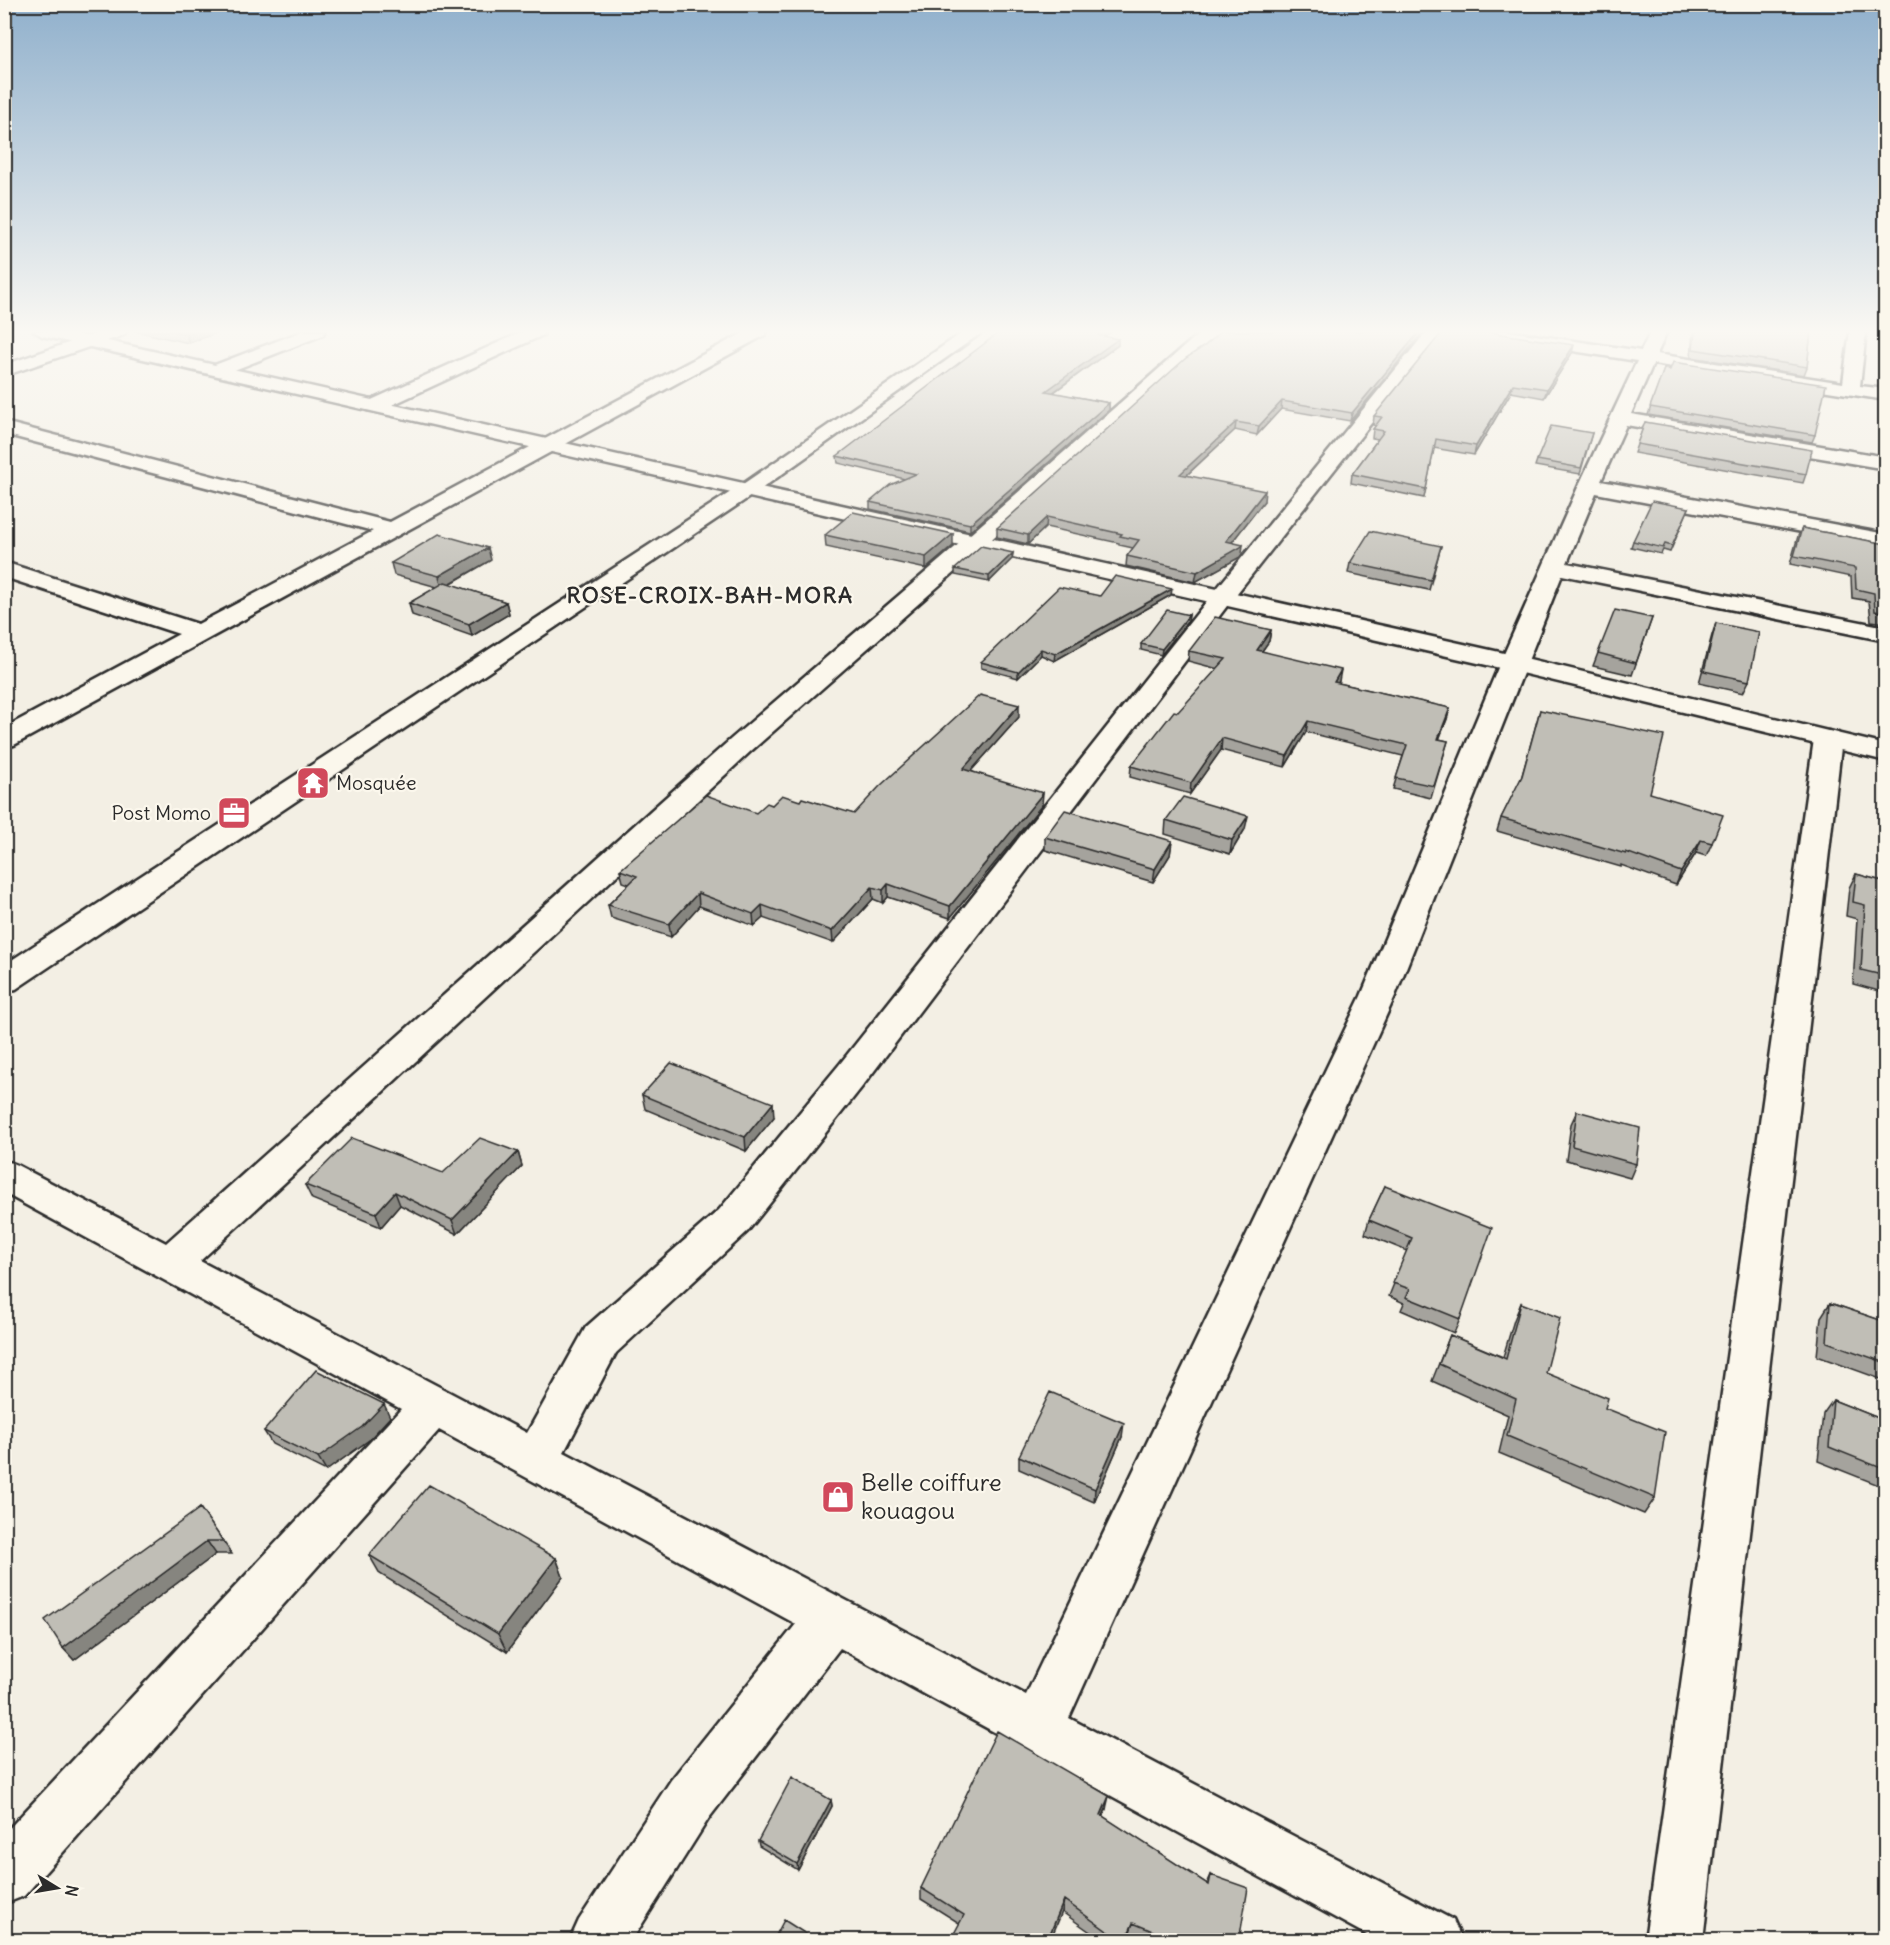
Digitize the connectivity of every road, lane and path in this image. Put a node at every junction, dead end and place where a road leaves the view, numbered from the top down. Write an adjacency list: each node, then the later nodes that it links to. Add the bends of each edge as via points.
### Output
1 (444, 422): 9 (street)
2 (591, 422): 9 (street)
3 (845, 422): 12 (street)
4 (1110, 422): 15 (street)
5 (1363, 422): 18 (street)
6 (1619, 422): 11 (street)
7 (1648, 422): 10 (street)
8 (4, 428): 13 (street)
9 (548, 445): 12 (street); 13 (street)
10 (1886, 463)
11 (1589, 485): 14 (street); 16 (street)
12 (747, 490): 15 (street); 25 (street)
13 (393, 529): 19 (street)
14 (1886, 541)
15 (975, 542): 18 (street); 27 (street, via 741,745)
16 (1555, 567): 20 (street); 21 (street)
17 (4, 568): 19 (street)
18 (1222, 597): 21 (street); 29 (street, via 733,1221 601,1340)
19 (200, 633): 23 (street)
20 (1886, 634)
21 (1513, 663): 22 (street); 31 (street, via 1378,996)
22 (1828, 739): 24 (street); 35 (street)
23 (4, 740)
24 (1886, 753)
25 (4, 981)
26 (4, 1175): 27 (street)
27 (170, 1264): 28 (street)
28 (434, 1405): 29 (street); 32 (street)
29 (536, 1460): 30 (street)
30 (832, 1618): 31 (street); 33 (street, via 690,1799)
31 (1038, 1728): 34 (street)
32 (4, 1876)
33 (599, 1941)
34 (1433, 1941)
35 (1674, 1941)

